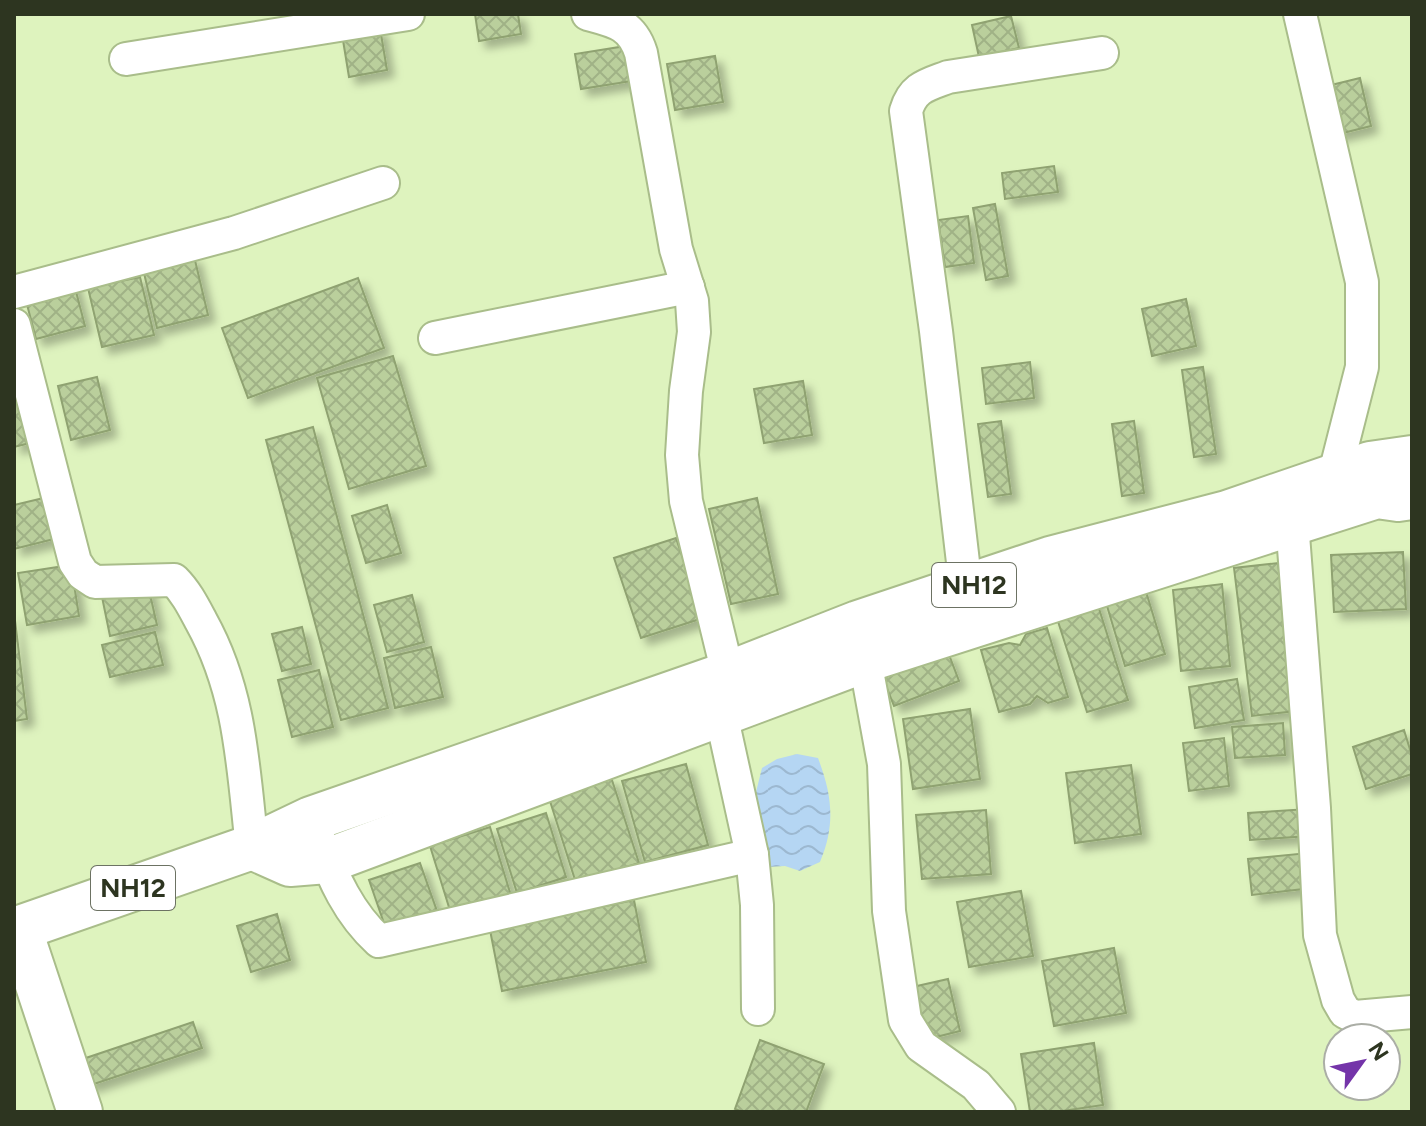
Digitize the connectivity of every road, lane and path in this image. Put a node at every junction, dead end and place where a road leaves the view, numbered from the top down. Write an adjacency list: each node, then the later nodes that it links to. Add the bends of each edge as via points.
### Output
1 (408, 14): 5 (street)
2 (588, 14): 7 (street, via 627,27 638,44 676,249)
3 (1300, 14): 12 (street, via 1362,282)
4 (1102, 53): 14 (street, via 948,77 911,96 906,111)
5 (126, 59)
6 (383, 183): 8 (street, via 234,233)
7 (688, 287): 10 (street); 16 (street, via 694,332 682,455 686,501)
8 (14, 292)
9 (14, 325): 18 (street, via 75,562 95,582 174,580 211,637 238,716)
10 (435, 338)
11 (1412, 458): 12 (main road)
12 (1366, 488): 13 (main road); 14 (main road, NH12, via 1227,513 1050,559)
13 (1292, 522): 15 (main road); 23 (street, via 1320,935 1345,1012 1355,1017)
14 (966, 588): 16 (main road, NH12, via 858,623)
15 (865, 660): 16 (main road); 25 (street, via 886,776 889,911 905,1020 921,1046 976,1085)
16 (724, 694): 17 (main road, NH12); 19 (street); 20 (main road)
17 (311, 819): 18 (main road, NH12); 20 (street)
18 (252, 847): 20 (main road, via 290,864); 21 (main road, NH12)
19 (752, 855): 20 (street, via 379,941 351,911); 22 (street)
20 (327, 861)
21 (17, 929): 24 (main road)
22 (758, 1009)
23 (1412, 1012)
24 (80, 1112)
25 (999, 1112)

